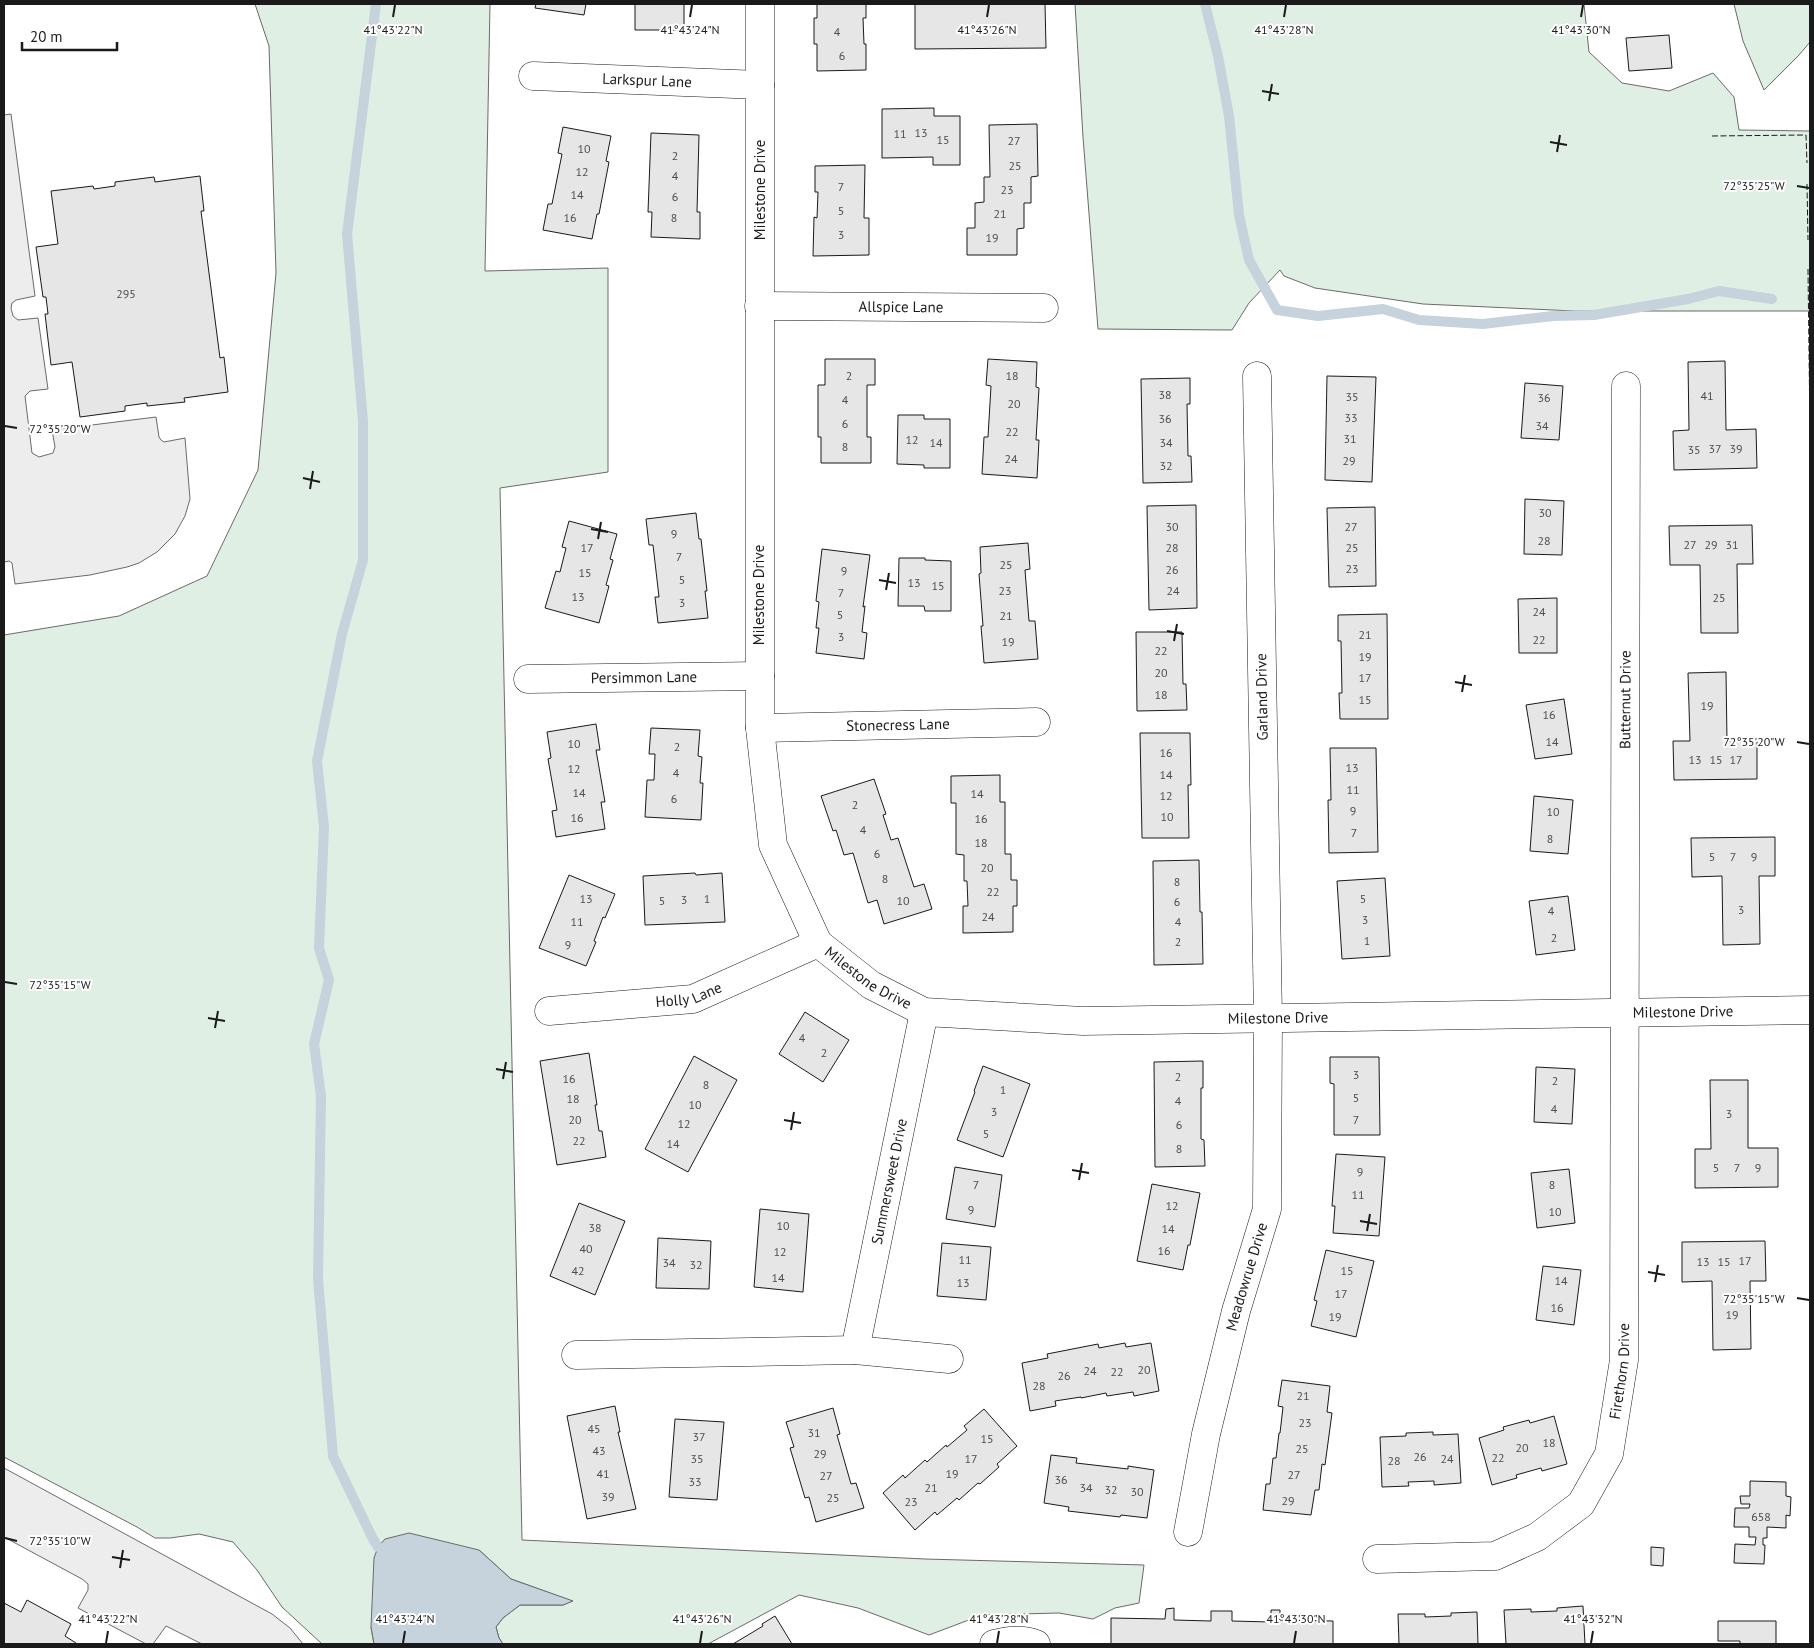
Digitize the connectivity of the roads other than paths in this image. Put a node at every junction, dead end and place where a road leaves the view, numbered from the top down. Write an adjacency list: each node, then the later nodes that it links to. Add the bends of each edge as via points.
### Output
1 (760, 4): 3 (street, Milestone Drive)
2 (533, 76): 3 (street, Larkspur Lane)
3 (760, 85): 4 (street, Milestone Drive)
4 (759, 306): 5 (street, Allspice Lane); 8 (street, Milestone Drive)
5 (1044, 308)
6 (1257, 376): 17 (street, Garland Drive)
7 (1626, 386): 16 (street, Butternut Drive)
8 (760, 676): 9 (street, Persimmon Lane); 11 (street, Milestone Drive)
9 (528, 679)
10 (1036, 722): 11 (street, Stonecress Lane)
11 (760, 728): 12 (street, Milestone Drive, via 773,845)
12 (818, 942): 14 (street, Holly Lane, via 693,999); 15 (street, Milestone Drive, via 871,985)
13 (1810, 1010): 16 (street, Milestone Drive)
14 (549, 1011)
15 (924, 1012): 17 (street, Milestone Drive, via 1083,1021); 18 (street, Summersweet Drive)
16 (1624, 1012): 17 (street, Milestone Drive); 22 (street, Firethorn Drive, via 1624,1360 1609,1454 1581,1504 1537,1538 1495,1556)
17 (1268, 1018): 21 (street, Meadowrue Drive, via 1267,1209 1236,1311 1206,1434)
18 (855, 1350): 19 (street); 20 (street)
19 (576, 1355)
20 (949, 1359)
21 (1188, 1532)
22 (1377, 1559)
23 (994, 1644): 24 (street, via 1009,1640)
24 (1036, 1644)

